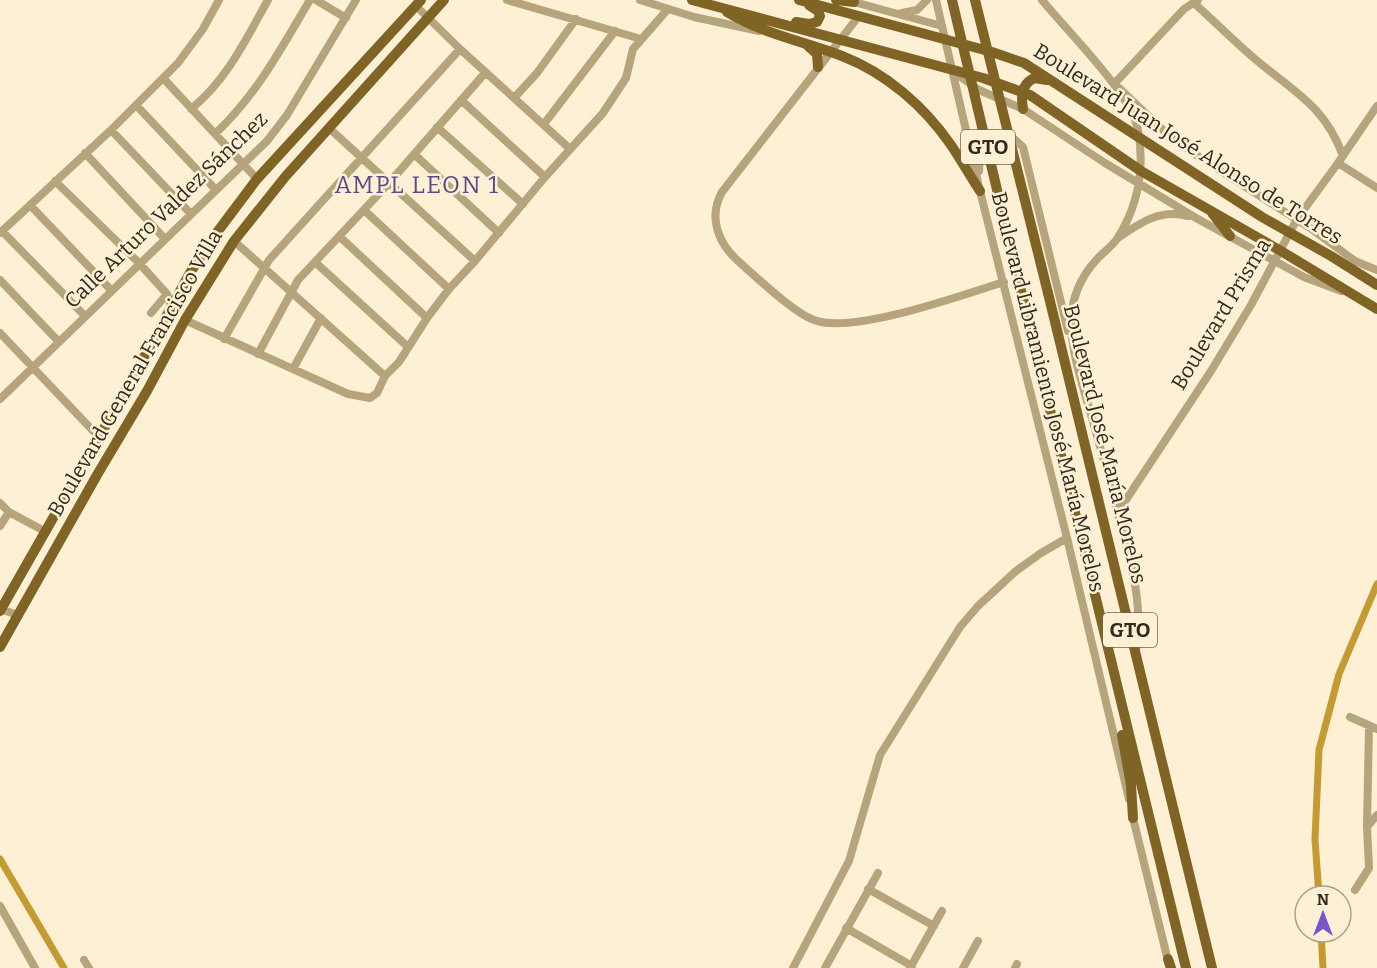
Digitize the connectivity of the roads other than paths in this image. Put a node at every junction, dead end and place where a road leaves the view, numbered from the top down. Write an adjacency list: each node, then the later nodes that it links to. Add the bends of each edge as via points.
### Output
1 (219, 0): 41 (street, via 191,47)
2 (268, 0): 47 (street, via 225,74)
3 (310, 0): 55 (street, via 260,84)
4 (316, 0): 25 (street)
5 (356, 0): 25 (street, Calle Arturo Valdez Sánchez)
6 (444, 0): 26 (main road, Boulevard General Francisco Villa)
7 (507, 0): 27 (street)
8 (640, 0): 21 (street)
9 (692, 0): 20 (main road, Boulevard Juan José Alonso de Torres)
10 (800, 0): 22 (main road, via 818,11 817,22 805,24); 24 (main road, Boulevard Juan José Alonso de Torres)
11 (836, 0): 17 (main road)
12 (927, 0): 23 (street, via 912,12)
13 (936, 0): 28 (street, Boulevard Libramiento José María Morelos)
14 (952, 0): 133 (main road, GTO, bridge)
15 (975, 0): 132 (main road, Boulevard José María Morelos / GTO, bridge)
16 (1042, 0): 42 (street, Boulevard Libramiento José María Morelos)
17 (851, 1): 23 (street)
18 (421, 2): 26 (main road); 38 (main road, via 417,24); 65 (main road, Boulevard General Francisco Villa)
19 (1196, 2): 42 (street, via 1184,9); 61 (street, via 1318,111 1332,128)
20 (716, 6): 22 (main road, Boulevard Juan José Alonso de Torres); 30 (main road)
21 (668, 9): 30 (street); 31 (street)
22 (736, 11): 32 (main road, Boulevard Juan José Alonso de Torres)
23 (892, 13): 28 (street)
24 (858, 17): 32 (street); 33 (main road, Boulevard Juan José Alonso de Torres)
25 (346, 18): 62 (street, Calle Arturo Valdez Sánchez, via 287,115)
26 (428, 19): 35 (street); 38 (main road, Boulevard General Francisco Villa)
27 (576, 19): 29 (street); 44 (street)
28 (942, 26): 33 (street, Boulevard Libramiento José María Morelos)
29 (615, 31): 31 (street); 51 (street)
30 (769, 33): 34 (main road)
31 (640, 39): 57 (street, via 630,56 622,85)
32 (840, 40): 36 (street); 39 (main road, Boulevard Juan José Alonso de Torres)
33 (946, 40): 39 (street, Boulevard Libramiento José María Morelos); 50 (main road, Boulevard Juan José Alonso de Torres, via 1024,63)
34 (805, 44): 36 (main road); 37 (main road, via 817,54)
35 (460, 49): 40 (street); 60 (street)
36 (831, 52): 37 (street); 71 (main road, via 873,71 912,100 945,137)
37 (818, 67): 96 (street, via 718,200 716,227 734,257 801,313 826,324 898,314)
38 (381, 71): 53 (main road, Boulevard General Francisco Villa)
39 (952, 71): 43 (main road, Boulevard Juan José Alonso de Torres); 48 (street, via 979,90); 71 (street, Boulevard Libramiento José María Morelos)
40 (485, 73): 44 (street); 45 (street)
41 (163, 78): 46 (street); 47 (street)
42 (1114, 84): 56 (street, Boulevard Libramiento José María Morelos, via 1134,117); 78 (street, via 1180,143)
43 (1022, 91): 48 (main road); 50 (main road, via 1030,80 1042,78); 63 (main road, Boulevard Juan José Alonso de Torres)
44 (514, 98): 51 (street)
45 (461, 100): 52 (street); 64 (street)
46 (136, 105): 54 (street); 70 (street)
47 (191, 109): 55 (street)
48 (1023, 109): 68 (street)
49 (1376, 109): 61 (street, Boulevard Prisma)
50 (1101, 113): 56 (main road, Boulevard Juan José Alonso de Torres)
51 (544, 124): 57 (street)
52 (437, 127): 59 (street); 72 (street)
53 (330, 129): 60 (street); 86 (main road, Boulevard General Francisco Villa)
54 (111, 130): 58 (street); 76 (street)
55 (215, 134): 62 (street)
56 (1139, 138): 63 (street, Boulevard Libramiento José María Morelos); 80 (main road, Boulevard Juan José Alonso de Torres)
57 (569, 148): 64 (street)
58 (85, 153): 66 (street); 84 (street)
59 (414, 154): 67 (street); 81 (street)
60 (361, 158): 67 (street); 93 (street)
61 (1341, 160): 69 (street); 78 (street, Boulevard Prisma)
62 (243, 164): 65 (street); 70 (street, Calle Arturo Valdez Sánchez)
63 (1141, 171): 68 (street, Boulevard Libramiento José María Morelos); 74 (main road, Boulevard Juan José Alonso de Torres)
64 (544, 177): 72 (street)
65 (256, 179): 103 (main road, Boulevard General Francisco Villa, via 212,239)
66 (55, 181): 73 (street); 92 (street)
67 (389, 183): 75 (street); 88 (street)
68 (1139, 184): 77 (street); 85 (street, Boulevard Libramiento José María Morelos, via 1131,212)
69 (1377, 188)
70 (216, 190): 76 (street, Calle Arturo Valdez Sánchez)
71 (980, 191): 96 (street, Boulevard Libramiento José María Morelos); 114 (street, via 979,162 985,146 999,137 1013,138 1025,154)
72 (523, 204): 81 (street)
73 (30, 205): 79 (street); 99 (street)
74 (1208, 208): 83 (main road); 87 (main road, Boulevard Juan José Alonso de Torres)
75 (364, 210): 82 (street); 98 (street)
76 (191, 214): 84 (street, Calle Arturo Valdez Sánchez)
77 (1196, 218): 83 (street); 85 (street, via 1171,214 1152,217)
78 (1297, 219): 80 (street, Boulevard Prisma); 90 (street)
79 (1, 232): 106 (street)
80 (1290, 232): 87 (street, Boulevard Prisma); 97 (main road, Boulevard Juan José Alonso de Torres)
81 (499, 233): 88 (street)
82 (339, 236): 91 (street); 108 (street)
83 (1230, 236): 89 (street)
84 (165, 239): 92 (street, Calle Arturo Valdez Sánchez)
85 (1116, 240): 114 (street, Boulevard Libramiento José María Morelos, via 1080,282 1072,309)
86 (234, 241): 93 (street); 109 (main road, Boulevard General Francisco Villa)
87 (1281, 251): 89 (street, Boulevard Prisma); 102 (main road, Boulevard Juan José Alonso de Torres)
88 (475, 261): 98 (street)
89 (1276, 261): 102 (street, via 1304,277); 123 (street, Boulevard Prisma, via 1209,374)
90 (1354, 261): 94 (street); 97 (street)
91 (315, 262): 100 (street); 113 (street)
92 (139, 263): 99 (street, Calle Arturo Valdez Sánchez); 101 (street)
93 (264, 268): 100 (street); 111 (street)
94 (1377, 270)
95 (0, 280): 112 (street)
96 (1004, 282): 126 (street, Boulevard Libramiento José María Morelos)
97 (1376, 284)
98 (449, 289): 108 (street)
99 (111, 290): 106 (street, Calle Arturo Valdez Sánchez)
100 (290, 291): 107 (street); 115 (street)
101 (167, 294): 103 (street); 105 (street)
102 (1361, 299): 104 (main road, Boulevard Juan José Alonso de Torres)
103 (171, 306): 120 (main road, Boulevard General Francisco Villa)
104 (1377, 309)
105 (152, 313)
106 (84, 315): 112 (street, Calle Arturo Valdez Sánchez)
107 (321, 318): 117 (street); 118 (street)
108 (427, 318): 113 (street)
109 (185, 320): 111 (street); 129 (main road, Boulevard General Francisco Villa)
110 (1, 337): 116 (street)
111 (224, 339): 115 (street)
112 (58, 341): 116 (street, Calle Arturo Valdez Sánchez)
113 (408, 347): 118 (street)
114 (1072, 349): 123 (street, Boulevard Libramiento José María Morelos)
115 (258, 354): 117 (street)
116 (33, 367): 119 (street, Calle Arturo Valdez Sánchez); 120 (street)
117 (293, 369): 118 (street, via 357,397 370,398)
118 (385, 376)
119 (0, 399)
120 (99, 437): 125 (main road, Boulevard General Francisco Villa)
121 (0, 503): 122 (street)
122 (9, 512): 124 (street); 125 (street)
123 (1118, 512): 132 (street, Boulevard Libramiento José María Morelos, via 1139,610)
124 (0, 526)
125 (45, 532): 127 (main road, Boulevard General Francisco Villa)
126 (1067, 538): 137 (street, Boulevard Libramiento José María Morelos); 150 (street, via 1016,571 960,627 880,755 849,861)
127 (32, 556): 128 (main road, Boulevard General Francisco Villa); 129 (main road, via 33,566 12,603)
128 (0, 610): 129 (street); 130 (main road, via 7,621)
129 (18, 615): 131 (main road, Boulevard General Francisco Villa)
130 (0, 635)
131 (0, 647)
132 (1136, 654): 154 (main road, Boulevard José María Morelos / GTO)
133 (1113, 672): 137 (main road); 153 (main road, GTO)
134 (1350, 717): 135 (street)
135 (1373, 728): 138 (street)
136 (1377, 815): 138 (street)
137 (1133, 818): 147 (street, Boulevard Libramiento José María Morelos)
138 (1367, 827): 141 (street, via 1369,868)
139 (878, 873): 140 (street)
140 (868, 889): 144 (street); 145 (street)
141 (1354, 890)
142 (0, 906): 149 (street)
143 (942, 912): 144 (street)
144 (934, 926): 148 (street)
145 (846, 928): 148 (street); 151 (street)
146 (978, 941): 152 (street)
147 (1170, 965)
148 (911, 967)
149 (35, 968)
150 (793, 968)
151 (825, 968)
152 (963, 968)
153 (1186, 968)
154 (1212, 968)

